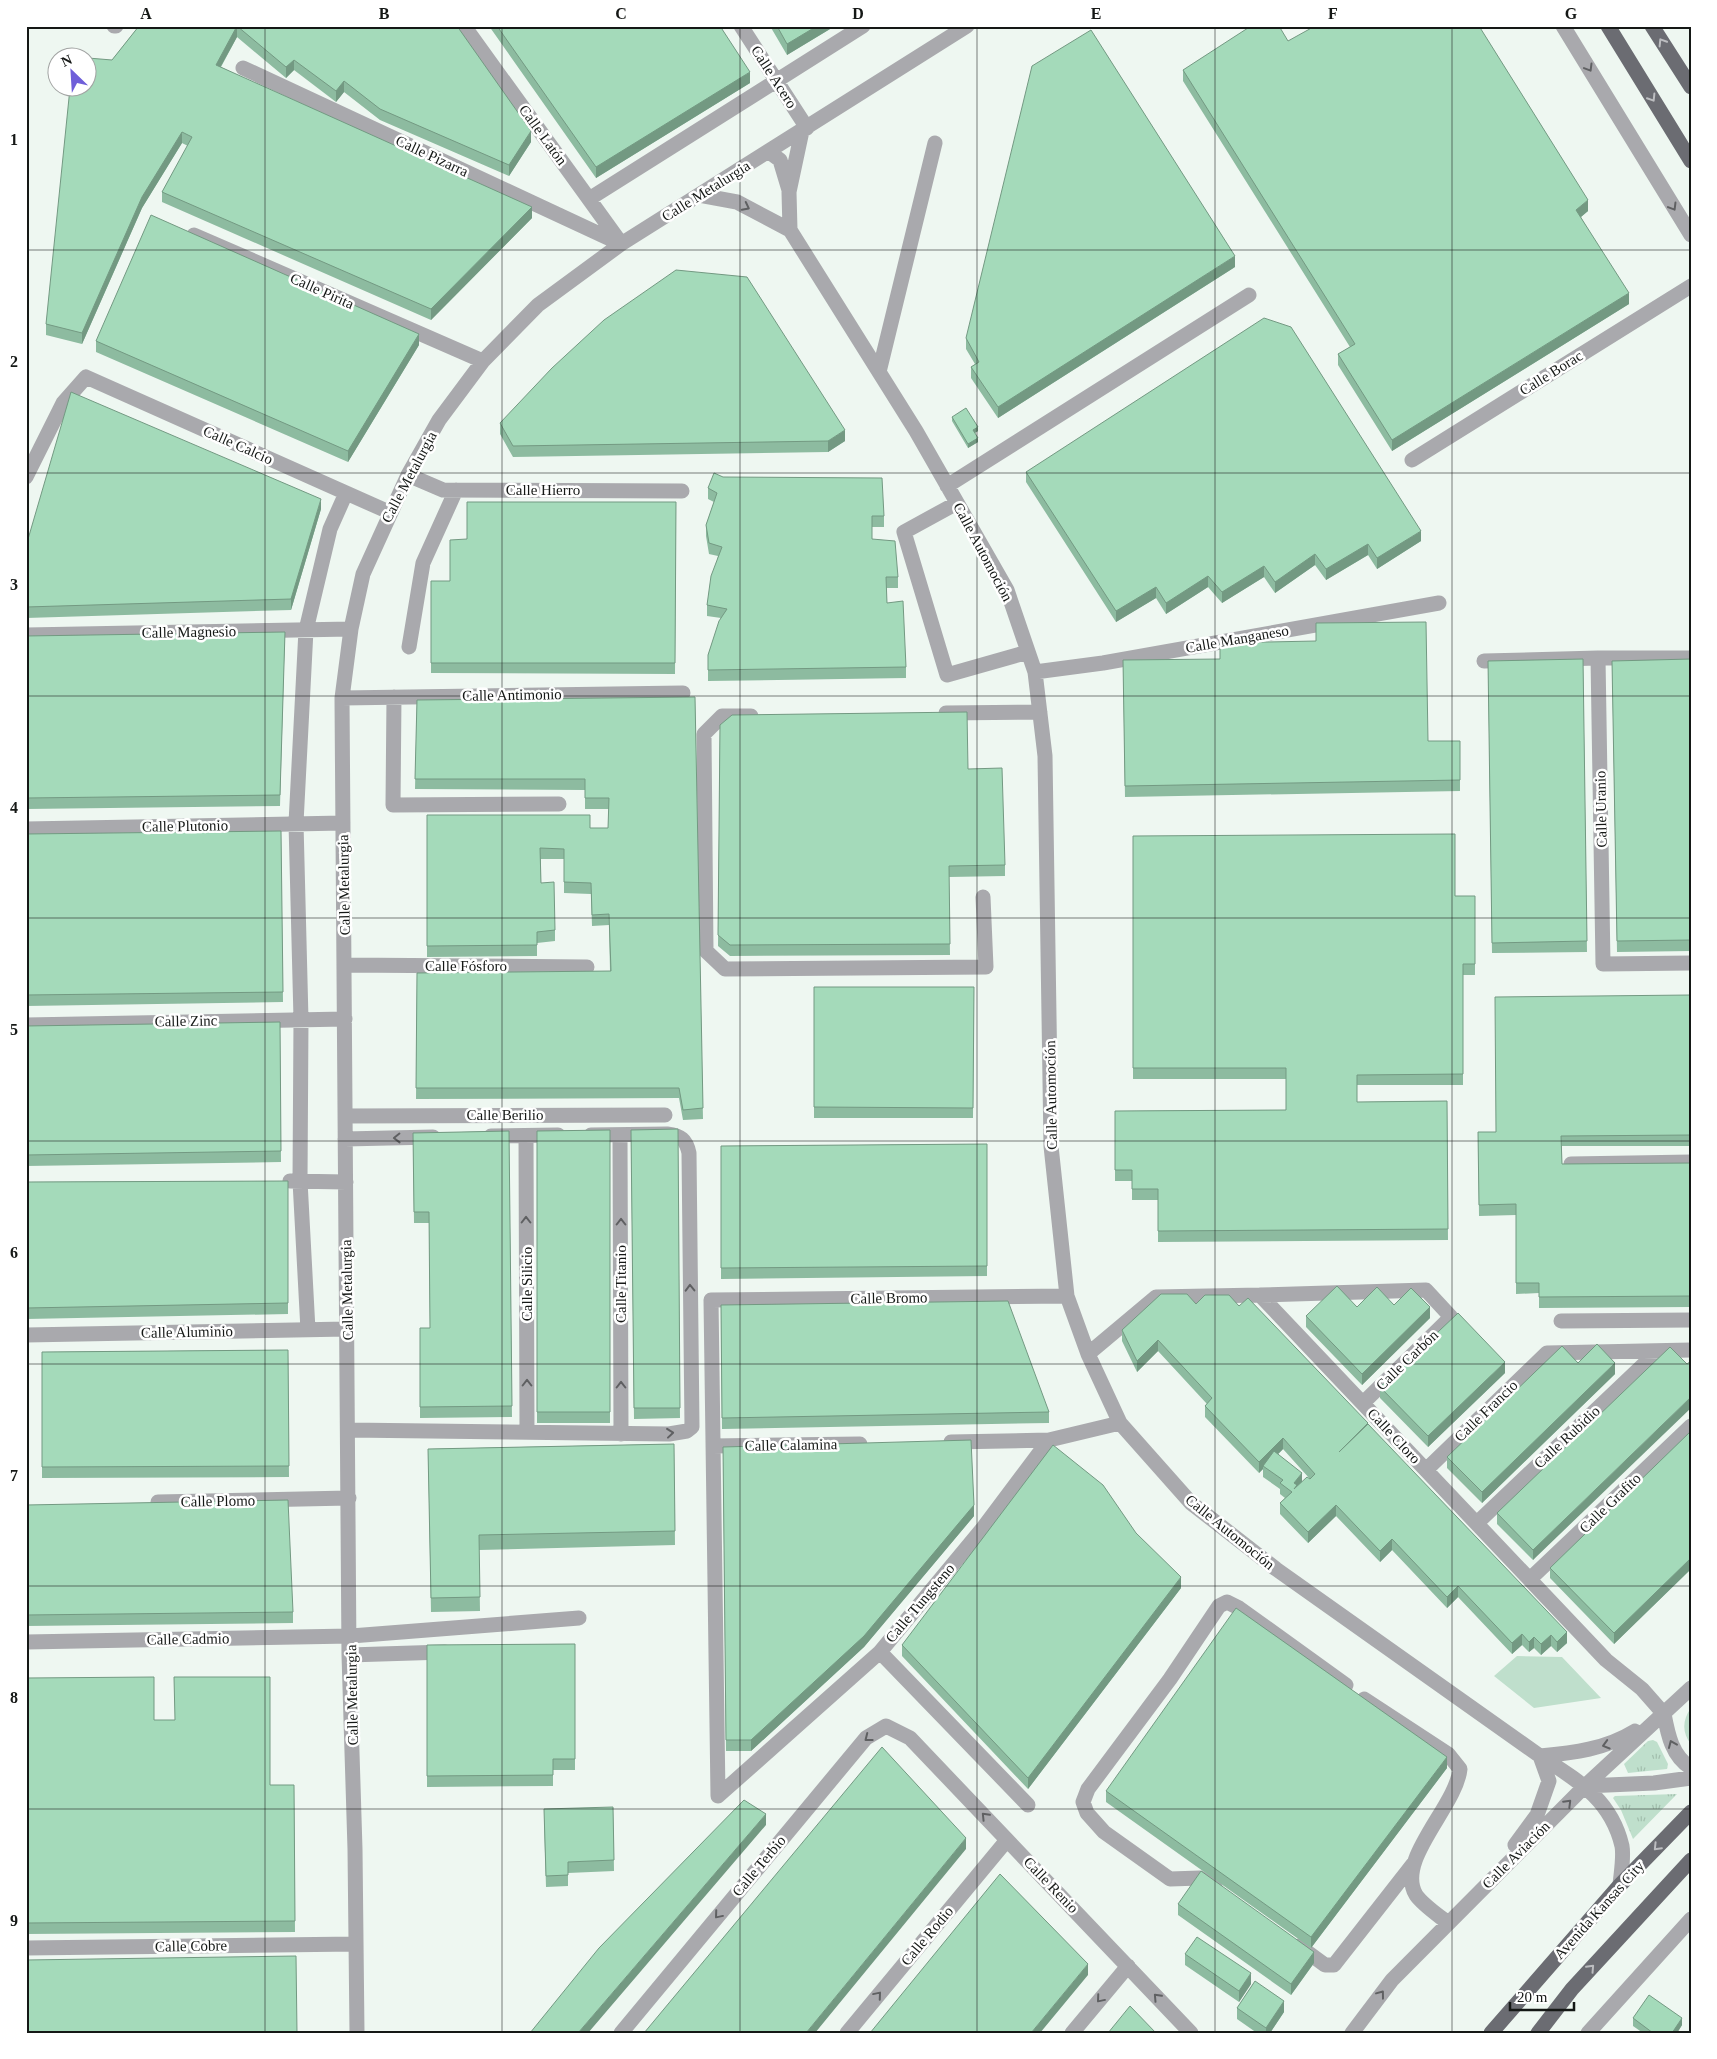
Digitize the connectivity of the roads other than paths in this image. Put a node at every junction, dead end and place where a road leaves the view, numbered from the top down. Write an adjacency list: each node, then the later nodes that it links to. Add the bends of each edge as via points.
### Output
1 (464, 26): 17 (street, Calle Latón)
2 (741, 26): 9 (street, Calle Acero)
3 (863, 26): 9 (street)
4 (967, 26): 11 (street, Calle Metalurgia)
5 (1564, 26): 20 (street, one-way to 20)
6 (1608, 26): 14 (main road, one-way to 14)
7 (1652, 26): 10 (main road, one-way to 7)
8 (243, 68): 21 (street, Calle Pizarra)
9 (776, 81): 11 (street, Calle Acero); 17 (street)
10 (1691, 87)
11 (805, 129): 13 (street, Calle Metalurgia); 15 (street)
12 (935, 143): 25 (street)
13 (769, 152): 15 (street, via 780,160); 16 (street, Calle Metalurgia)
14 (1691, 160)
15 (789, 192): 19 (street)
16 (699, 195): 19 (street, one-way to 19, via 737,202); 21 (street, Calle Metalurgia)
17 (589, 199): 21 (street, Calle Latón)
18 (179, 228): 24 (street, Calle Pirita)
19 (790, 230): 25 (street, Calle Automoción)
20 (1691, 235)
21 (621, 244): 24 (street, Calle Metalurgia, via 538,305)
22 (1691, 286): 26 (street, Calle Borac)
23 (1249, 295): 29 (street)
24 (483, 361): 27 (street, Calle Metalurgia, via 439,420)
25 (879, 372): 29 (street, Calle Automoción)
26 (1412, 460)
27 (408, 475): 30 (street, Calle Hierro, via 443,490); 34 (street, Calle Metalurgia)
28 (26, 477): 32 (street, Calle Calcio, via 63,403 86,377)
29 (948, 486): 33 (street, Calle Automoción)
30 (456, 490): 31 (street, Calle Hierro); 39 (street, via 423,563)
31 (682, 491)
32 (346, 493): 34 (street, Calle Calcio); 37 (street, via 330,529)
33 (957, 503): 40 (street, Calle Automoción, via 1007,590); 40 (street, via 904,532 947,675)
34 (390, 512): 36 (street, Calle Metalurgia, via 362,574)
35 (1439, 604): 44 (street, Calle Manganeso, via 1104,663)
36 (351, 629): 37 (street, Calle Magnesio); 47 (street, Calle Metalurgia)
37 (306, 630): 38 (street, Calle Magnesio); 52 (street)
38 (26, 634)
39 (409, 647)
40 (1028, 652): 44 (street, Calle Automoción)
41 (1598, 658): 42 (street); 43 (street); 56 (street, Calle Uranio, via 1603,964)
42 (1691, 658)
43 (1484, 661)
44 (1035, 672): 48 (street, Calle Automoción)
45 (683, 692): 46 (street, Calle Antimonio)
46 (394, 697): 47 (street, Calle Antimonio); 51 (street, via 392,805)
47 (342, 698): 53 (street, Calle Metalurgia)
48 (1040, 712): 49 (street); 75 (street, Calle Automoción, via 1045,756 1051,1146)
49 (936, 713)
50 (761, 716): 55 (street, via 722,716 704,734 706,950 725,969 986,967)
51 (559, 804)
52 (296, 823): 53 (street, Calle Plutonio); 54 (street, Calle Plutonio); 59 (street)
53 (343, 823): 57 (street, Calle Metalurgia)
54 (26, 829)
55 (982, 897)
56 (1691, 963)
57 (345, 965): 58 (street, Calle Fósforo); 60 (street, Calle Metalurgia)
58 (587, 967)
59 (301, 1019): 60 (street, Calle Zinc); 61 (street, Calle Zinc); 71 (street)
60 (345, 1019): 63 (street, Calle Metalurgia)
61 (26, 1025)
62 (665, 1115): 63 (street, Calle Berilio)
63 (346, 1116): 68 (street, Calle Metalurgia)
64 (620, 1134): 66 (street); 89 (street, Calle Titanio, one-way to 64); 89 (street, one-way to 64, via 687,1431 692,1427 692,1399 689,1153 686,1141 679,1136)
65 (478, 1136): 66 (street)
66 (526, 1136): 88 (street, Calle Silicio, one-way to 66)
67 (450, 1137): 68 (street, one-way to 68)
68 (346, 1139): 73 (street, Calle Metalurgia)
69 (1691, 1162): 70 (street)
70 (1571, 1164)
71 (300, 1181): 72 (street); 73 (street); 79 (street)
72 (271, 1182)
73 (346, 1182): 78 (street, Calle Metalurgia)
74 (1260, 1294): 83 (street, via 1156,1298); 84 (street, Calle Cloro); 84 (street, Calle Carbón, via 1426,1290 1451,1317)
75 (1067, 1296): 83 (street, Calle Automoción); 93 (street, Calle Bromo, via 711,1300)
76 (1691, 1320): 77 (street)
77 (1561, 1321)
78 (348, 1329): 79 (street, Calle Aluminio); 87 (street, Calle Metalurgia)
79 (308, 1330): 80 (street, Calle Aluminio)
80 (26, 1335)
81 (1691, 1350): 82 (street)
82 (1658, 1351): 94 (street, Calle Francio, via 1547,1353); 97 (street, Calle Rubidio)
83 (1088, 1354): 85 (street, Calle Automoción)
84 (1363, 1403): 94 (street, Calle Cloro)
85 (1120, 1423): 90 (street); 108 (street, Calle Automoción, via 1191,1503 1276,1569)
86 (1691, 1426): 98 (street, Calle Grafito)
87 (348, 1430): 88 (street); 95 (street, Calle Metalurgia)
88 (527, 1431): 89 (street)
89 (621, 1434)
90 (1049, 1440): 91 (street); 103 (street, Calle Tungsteno, via 983,1528)
91 (940, 1442)
92 (871, 1443): 93 (street, Calle Calamina)
93 (713, 1446): 103 (street, Calle Tungsteno, via 718,1796)
94 (1426, 1470): 97 (street, Calle Cloro)
95 (349, 1498): 96 (street, Calle Plomo); 100 (street, Calle Metalurgia)
96 (144, 1503)
97 (1477, 1523): 98 (street, Calle Cloro)
98 (1530, 1579): 106 (street, Calle Cloro, via 1606,1660 1642,1689)
99 (579, 1618): 100 (street, Calle Cadmio)
100 (351, 1636): 101 (street, Calle Cadmio); 104 (street, Calle Metalurgia)
101 (26, 1642)
102 (455, 1652): 104 (street)
103 (880, 1652): 112 (street)
104 (350, 1655): 123 (street, Calle Metalurgia)
105 (1691, 1688): 106 (street, Calle Aviación)
106 (1664, 1714): 108 (street, one-way to 108, via 1618,1741 1581,1752); 109 (street, one-way to 106, via 1681,1762 1671,1743); 111 (street, Calle Aviación)
107 (910, 1738): 114 (street, Calle Renio, one-way to 107); 128 (street, Calle Terbio, one-way to 128, via 886,1726 866,1738)
108 (1540, 1756): 111 (street, Calle Automoción); 117 (street, via 1549,1781 1537,1815)
109 (1691, 1768)
110 (1691, 1778): 111 (street)
111 (1585, 1786): 117 (street, Calle Aviación, one-way to 111); 118 (street, Calle Automoción, via 1608,1811 1622,1847)
112 (1028, 1805)
113 (1691, 1812): 118 (main road, Avenida Kansas City, one-way to 118)
114 (1007, 1840): 125 (street, Calle Renio); 129 (street, Calle Rodio, one-way to 114)
115 (1691, 1860): 134 (main road, one-way to 115, via 1572,1989)
116 (1413, 1864): 119 (street, via 1449,1801 1460,1769 1448,1754 1366,1701 1228,1602 1220,1606 1203,1628 1170,1679 1088,1789 1083,1802 1087,1813 1104,1832 1170,1879 1200,1878); 121 (street, via 1411,1884 1417,1897); 122 (street, via 1334,1964 1325,1965)
117 (1490, 1881): 121 (street, Calle Aviación)
118 (1620, 1885): 133 (main road, Avenida Kansas City)
119 (1223, 1893)
120 (1691, 1919): 126 (street)
121 (1448, 1923): 132 (street, Calle Aviación, one-way to 121, via 1392,1980)
122 (1285, 1936)
123 (356, 1944): 124 (street, Calle Cobre); 127 (street, Calle Metalurgia)
124 (26, 1948)
125 (1128, 1966): 130 (street, one-way to 130); 131 (street, Calle Renio, one-way to 125)
126 (1591, 2032)
127 (357, 2033)
128 (621, 2033)
129 (847, 2033)
130 (1072, 2033)
131 (1191, 2033)
132 (1352, 2033)
133 (1491, 2033)
134 (1538, 2033)

